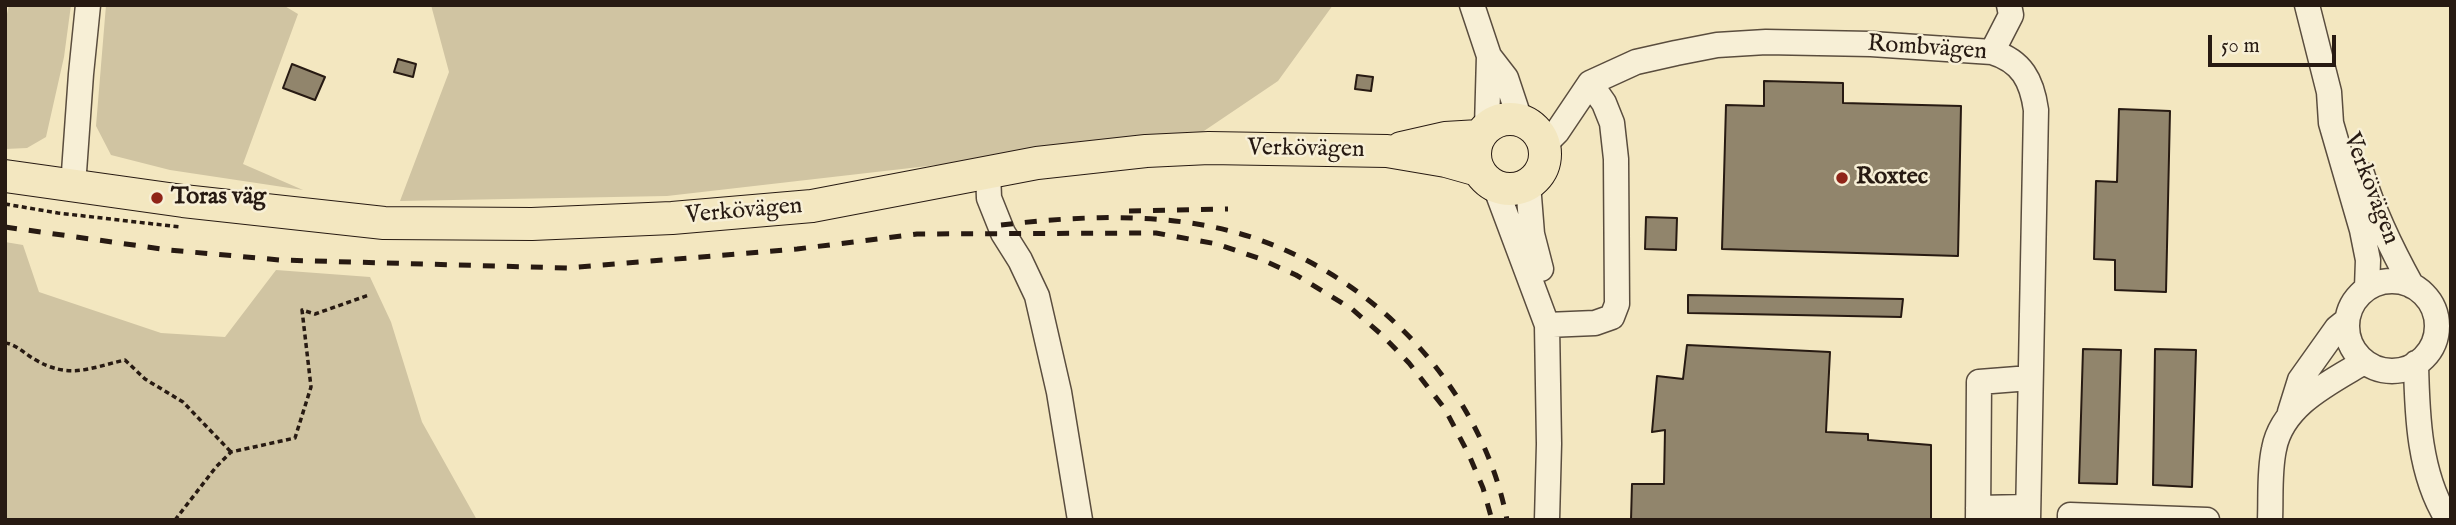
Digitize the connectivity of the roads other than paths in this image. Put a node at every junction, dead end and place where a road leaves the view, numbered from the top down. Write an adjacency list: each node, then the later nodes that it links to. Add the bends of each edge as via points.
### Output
1 (88, 5): 17 (street)
2 (1472, 5): 6 (street)
3 (2009, 5): 5 (street, via 2011,15)
4 (2307, 5): 8 (street, Verkövägen)
5 (1992, 52): 7 (street, Rombvägen, via 1871,44 1717,45 1636,62); 24 (street, Rombvägen, via 2005,56 2025,73 2036,110)
6 (1489, 57): 9 (street, via 1506,78); 10 (street)
7 (1590, 83): 11 (street); 21 (street, via 1612,123 1617,304 1612,317 1595,323)
8 (2329, 92): 18 (street, Verkövägen, via 2344,120 2369,196); 19 (street, Verkövägen, via 2331,123 2366,250)
9 (1520, 120): 10 (main road, via 1502,119); 11 (main road, via 1535,130)
10 (1483, 132): 12 (main road); 15 (main road, via 1474,153)
11 (1544, 145): 16 (main road, via 1542,167)
12 (1387, 151): 13 (main road, Verkövägen, via 1146,151); 15 (main road, Verkövägen, via 1446,161)
13 (988, 172): 17 (main road, Verkövägen, via 812,206 532,225 384,223); 30 (street, via 989,198 1037,296 1059,392)
14 (5, 176): 17 (main road, Verkövägen)
15 (1487, 178): 16 (main road, Verkövägen, via 1512,189); 21 (street)
16 (1528, 184): 21 (street)
17 (73, 186)
18 (2412, 286): 19 (street, via 2389,281); 23 (street, via 2429,301 2436,323 2432,346)
19 (2367, 288): 20 (street, via 2351,305)
20 (2347, 320): 22 (street, via 2350,343); 25 (street, via 2300,380)
21 (1547, 325): 31 (street)
22 (2364, 362): 23 (street, via 2394,371); 25 (street)
23 (2416, 363): 35 (street, via 2421,448)
24 (2030, 378): 26 (street, Rombvägen); 27 (street, via 1979,382)
25 (2290, 412): 34 (street, via 2274,448)
26 (2028, 513): 27 (street)
27 (1978, 514)
28 (2115, 518): 29 (street); 32 (street, via 2070,514)
29 (2159, 519): 33 (street)
30 (1080, 520)
31 (1547, 520)
32 (2070, 520)
33 (2207, 520)
34 (2270, 520)
35 (2448, 520)

